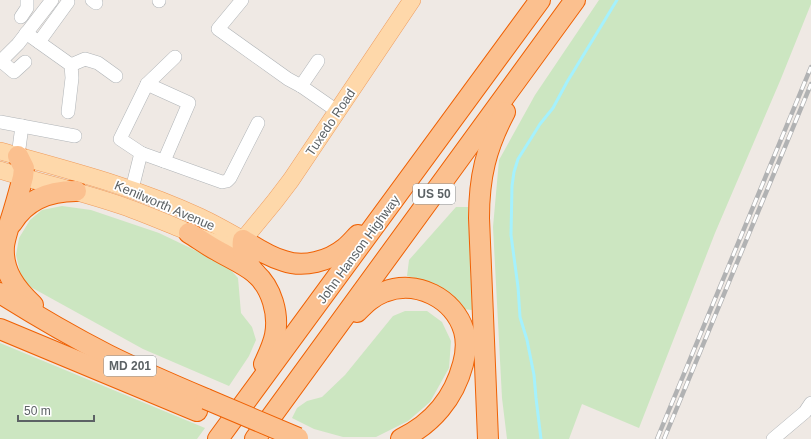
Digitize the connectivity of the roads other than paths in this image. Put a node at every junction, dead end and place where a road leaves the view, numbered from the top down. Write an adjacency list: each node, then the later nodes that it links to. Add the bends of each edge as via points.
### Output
1 (27, 0): 8 (street, via 27,8)
2 (52, 0): 10 (street)
3 (242, 0): 19 (street, via 218,29)
4 (412, 0): 20 (main road, Tuxedo Road)
5 (540, 0): 31 (highway, John Hanson Highway / US 50)
6 (575, 0): 9 (highway, US 50)
7 (68, 2): 11 (street)
8 (21, 17)
9 (552, 32): 41 (highway, US 50); 50 (highway, via 496,129 487,153 482,178 479,218)
10 (26, 33): 11 (street); 14 (street)
11 (39, 42): 16 (street)
12 (175, 57): 18 (street)
13 (318, 61): 19 (street)
14 (1, 62): 15 (street, via 14,72)
15 (25, 62)
16 (71, 65): 17 (street, via 85,60 91,61); 21 (street)
17 (116, 76)
18 (147, 84): 26 (street, via 120,139); 28 (street, via 188,103)
19 (300, 86): 20 (street)
20 (337, 111): 36 (main road, Tuxedo Road, via 284,190)
21 (68, 112)
22 (0, 122): 24 (street)
23 (258, 123): 28 (street, via 230,178 225,182)
24 (22, 126): 25 (street); 27 (street)
25 (75, 136)
26 (141, 153): 28 (street); 32 (street)
27 (9, 154): 30 (highway, via 24,168); 32 (main road, Kenilworth Avenue)
28 (164, 161)
29 (0, 170): 30 (main road, Kenilworth Avenue)
30 (23, 177): 33 (main road, Kenilworth Avenue); 35 (highway)
31 (407, 182): 36 (highway, via 346,247 323,260 293,264 271,256); 44 (highway, John Hanson Highway / US 50)
32 (132, 189): 36 (main road, Kenilworth Avenue, via 196,215)
33 (76, 191): 34 (main road, Kenilworth Avenue, via 140,212); 35 (highway, via 64,191 33,201 18,214)
34 (189, 233): 36 (main road, Kenilworth Avenue, via 220,244 231,245); 37 (highway)
35 (6, 236): 39 (highway, via 4,258 12,280 18,290)
36 (243, 240): 37 (highway, via 242,250 245,259)
37 (256, 274): 44 (highway, via 269,293 274,306 275,334 267,356)
38 (0, 292): 39 (highway, MD 201)
39 (56, 327): 43 (highway, MD 201, via 159,379)
40 (0, 329): 43 (highway)
41 (316, 355): 46 (highway, US 50); 49 (highway, via 369,300 383,292 415,288 429,292 450,306 460,320 465,335 466,350 461,373 450,396 438,412 423,426)
42 (811, 403): 51 (street, via 805,412)
43 (202, 405): 47 (highway); 48 (highway, MD 201, bridge)
44 (235, 416): 45 (highway, John Hanson Highway / US 50)
45 (218, 439)
46 (255, 439)
47 (266, 439)
48 (300, 439)
49 (401, 439)
50 (488, 439)
51 (773, 439)

